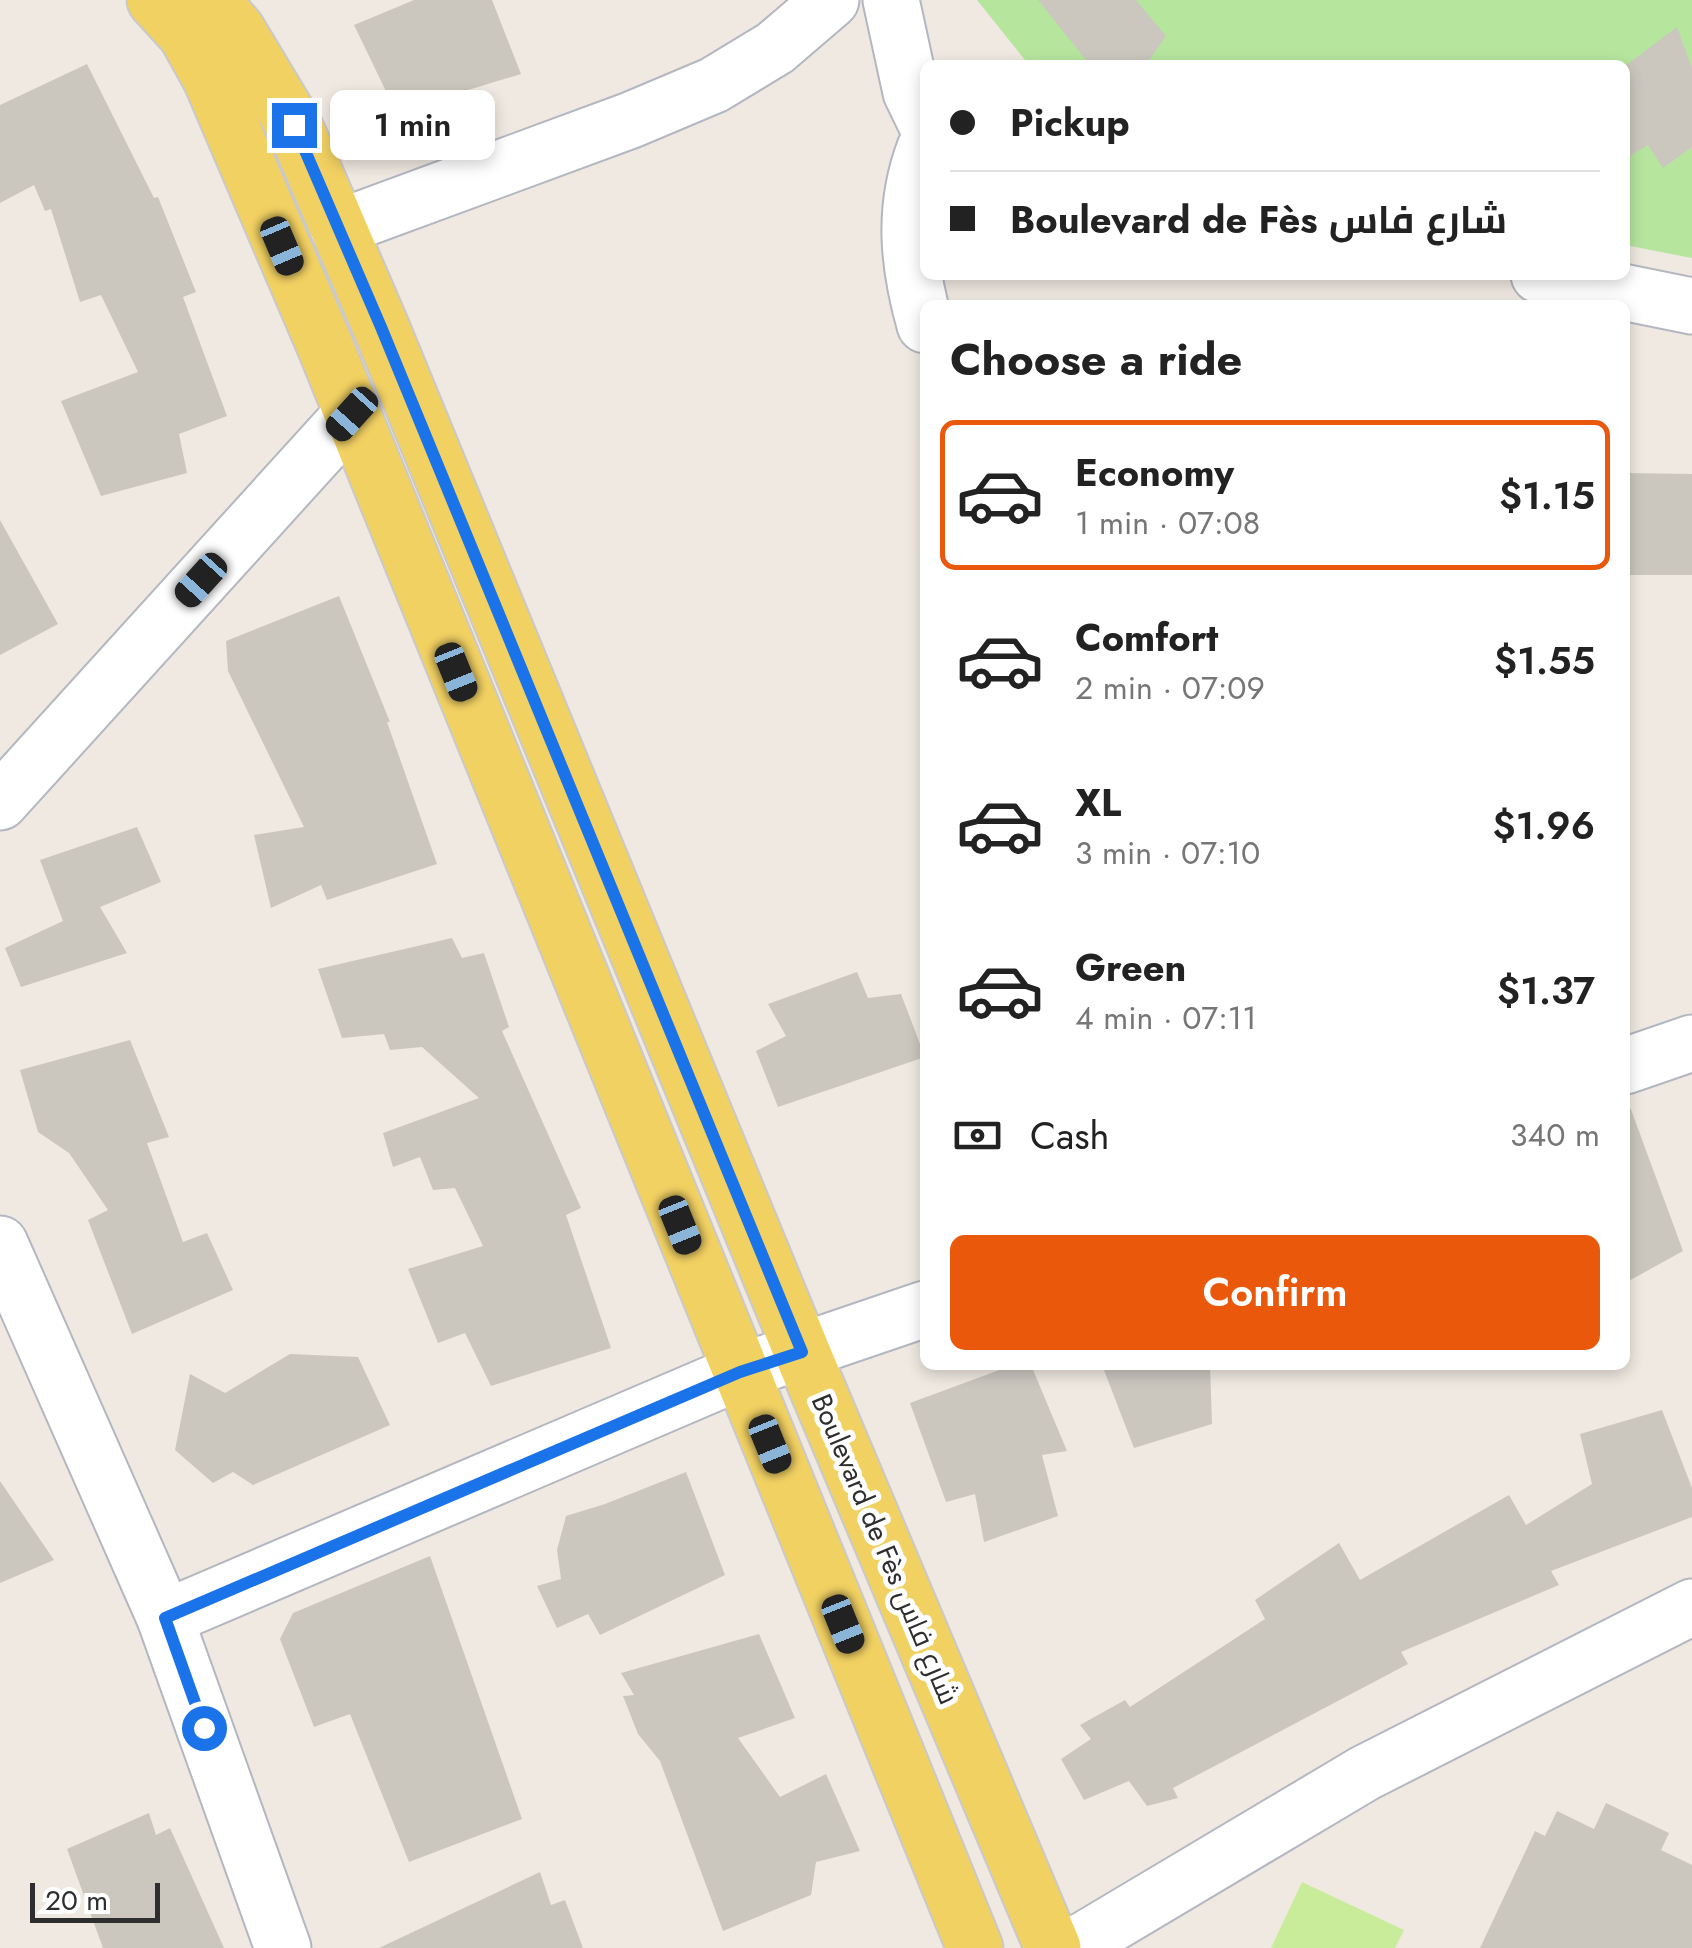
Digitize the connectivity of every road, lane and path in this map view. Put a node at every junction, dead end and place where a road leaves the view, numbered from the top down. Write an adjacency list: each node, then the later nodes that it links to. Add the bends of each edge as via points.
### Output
1 (154, 0): 13 (main road, via 186,34 210,79)
2 (211, 0): 7 (main road, Boulevard de Fès شارع فاس, via 237,30)
3 (262, 0): 7 (main road)
4 (831, 0): 9 (street, via 775,48 714,85)
5 (891, 0): 6 (street)
6 (920, 112)
7 (294, 125): 9 (main road, Boulevard de Fès شارع فاس)
8 (920, 163): 11 (street, via 908,217)
9 (338, 228): 19 (main road, Boulevard de Fès شارع فاس)
10 (1564, 280): 12 (street)
11 (920, 306)
12 (1692, 306)
13 (352, 414): 14 (street); 20 (main road)
14 (0, 802)
15 (1692, 1043): 16 (street)
16 (1630, 1064)
17 (0, 1244): 22 (street)
18 (920, 1312): 19 (street)
19 (802, 1352): 20 (street); 25 (main road, Boulevard de Fès شارع فاس)
20 (740, 1372): 22 (street); 24 (main road)
21 (1692, 1608): 26 (street, via 1366,1773)
22 (165, 1618): 23 (street)
23 (283, 1948)
24 (975, 1948)
25 (1053, 1948)
26 (1071, 1948)

